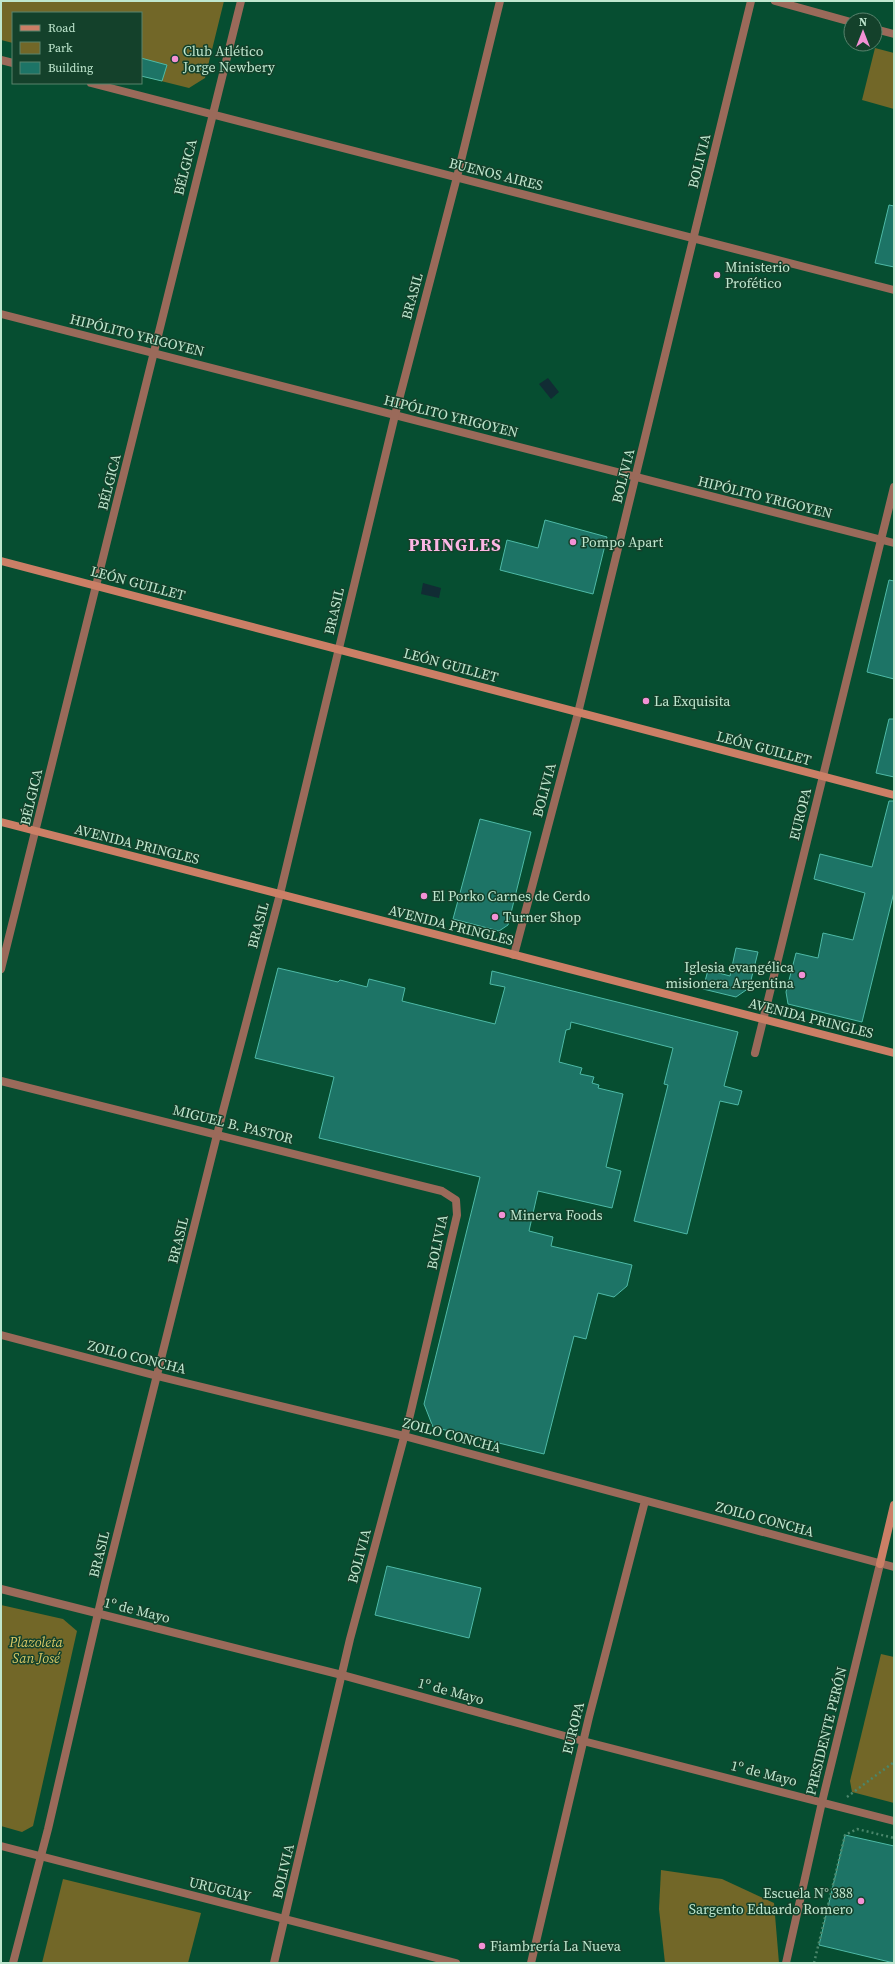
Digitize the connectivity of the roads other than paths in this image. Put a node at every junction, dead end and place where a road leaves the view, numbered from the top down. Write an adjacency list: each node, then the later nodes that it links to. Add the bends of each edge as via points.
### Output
1 (241, 1): 11 (street, BÉLGICA)
2 (500, 1): 12 (street, BRASIL)
3 (751, 1): 13 (street, BOLIVIA)
4 (775, 1): 5 (street)
5 (843, 20)
6 (883, 31): 7 (street)
7 (894, 34)
8 (1, 60): 9 (street)
9 (12, 63)
10 (95, 84): 11 (street, BUENOS AIRES)
11 (212, 114): 12 (street, BUENOS AIRES); 16 (street, BÉLGICA)
12 (457, 177): 13 (street, BUENOS AIRES); 17 (street, BRASIL)
13 (694, 238): 14 (street, BUENOS AIRES); 18 (street, BOLIVIA)
14 (894, 290)
15 (1, 314): 16 (street, HIPÓLITO YRIGOYEN)
16 (153, 353): 17 (street, HIPÓLITO YRIGOYEN); 23 (street, BÉLGICA)
17 (395, 415): 18 (street, HIPÓLITO YRIGOYEN); 24 (street, BRASIL)
18 (636, 477): 20 (street, HIPÓLITO YRIGOYEN); 25 (street, BOLIVIA)
19 (894, 487): 20 (street, EUROPA)
20 (881, 540): 21 (street, HIPÓLITO YRIGOYEN); 26 (street, EUROPA)
21 (894, 543)
22 (1, 561): 23 (street, LEÓN GUILLET)
23 (97, 585): 24 (street, LEÓN GUILLET); 29 (street, BÉLGICA)
24 (339, 649): 25 (street, LEÓN GUILLET); 30 (street, BRASIL)
25 (578, 713): 26 (street, LEÓN GUILLET); 31 (street, BOLIVIA)
26 (822, 777): 27 (street, LEÓN GUILLET); 33 (street, EUROPA)
27 (894, 795)
28 (1, 822): 29 (street, AVENIDA PRINGLES)
29 (36, 831): 30 (street, AVENIDA PRINGLES); 32 (street, BÉLGICA)
30 (280, 894): 31 (street, AVENIDA PRINGLES); 37 (street, BRASIL)
31 (514, 955): 33 (street, AVENIDA PRINGLES)
32 (1, 969)
33 (763, 1019): 34 (street, EUROPA); 35 (street, AVENIDA PRINGLES)
34 (755, 1053)
35 (894, 1053)
36 (1, 1081): 37 (street, MIGUEL B. PASTOR)
37 (218, 1134): 38 (street, MIGUEL B. PASTOR, via 442,1191); 40 (street, BRASIL)
38 (456, 1200): 41 (street, BOLIVIA, via 457,1215)
39 (1, 1335): 40 (street, ZOILO CONCHA)
40 (157, 1376): 41 (street, ZOILO CONCHA); 47 (street, BRASIL)
41 (404, 1436): 42 (street, ZOILO CONCHA); 48 (street, BOLIVIA)
42 (645, 1501): 44 (street, ZOILO CONCHA); 49 (street, EUROPA)
43 (894, 1506): 44 (street, PRESIDENTE PERÓN)
44 (880, 1564): 45 (street, ZOILO CONCHA); 50 (street, PRESIDENTE PERÓN)
45 (894, 1567)
46 (1, 1590): 47 (street, 1º de Mayo)
47 (97, 1614): 48 (street, 1º de Mayo); 53 (street, BRASIL)
48 (342, 1675): 49 (street, 1º de Mayo); 54 (street, BOLIVIA)
49 (583, 1740): 50 (street, 1º de Mayo); 58 (street, EUROPA)
50 (822, 1802): 51 (street, 1º de Mayo); 59 (street, PRESIDENTE PERÓN)
51 (894, 1821)
52 (1, 1846): 53 (street, URUGUAY)
53 (41, 1857): 54 (street, URUGUAY); 55 (street, BRASIL)
54 (286, 1919): 56 (street, BOLIVIA); 57 (street, URUGUAY)
55 (14, 1963)
56 (274, 1963)
57 (456, 1963)
58 (531, 1963)
59 (786, 1963)

